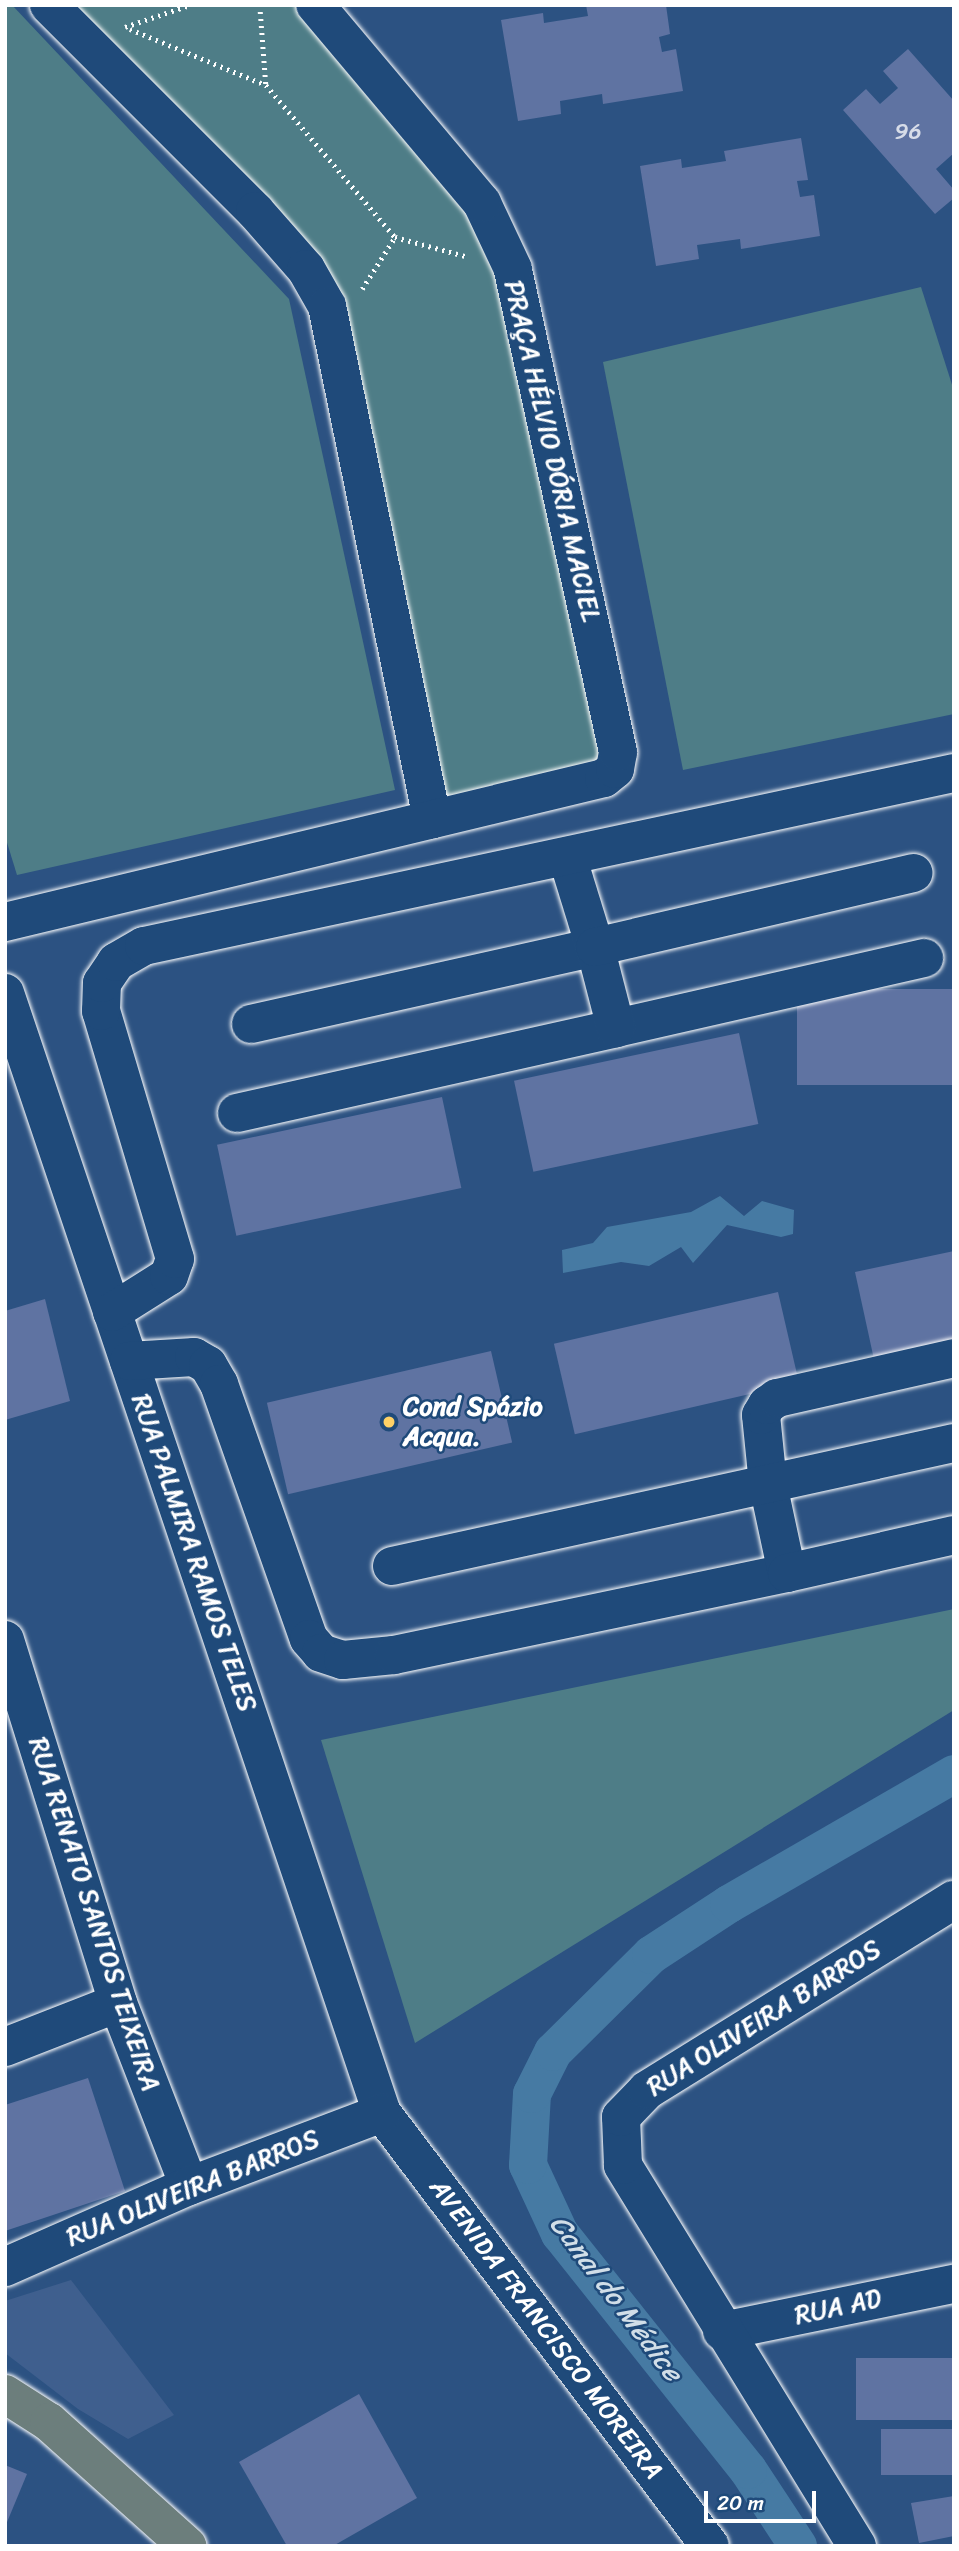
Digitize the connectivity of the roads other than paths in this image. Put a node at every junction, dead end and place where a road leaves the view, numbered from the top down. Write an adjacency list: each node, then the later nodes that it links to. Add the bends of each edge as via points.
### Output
1 (49, 5): 4 (street, via 255,211 306,269 327,306)
2 (315, 5): 4 (street, PRAÇA HÉLVIO DÓRIA MACIEL, via 482,203 513,270 618,752 615,769 604,778)
3 (954, 774): 5 (street)
4 (432, 819): 7 (street, PRAÇA HÉLVIO DÓRIA MACIEL)
5 (568, 856): 8 (street); 14 (street, via 144,946 116,962 102,984 101,1011 175,1259 169,1276)
6 (914, 873): 8 (street)
7 (5, 922)
8 (595, 947): 11 (street); 12 (street)
9 (924, 958): 12 (street)
10 (5, 993): 14 (street, RUA PALMIRA RAMOS TELES)
11 (251, 1024)
12 (616, 1028): 13 (street)
13 (237, 1113)
14 (113, 1312): 16 (street, RUA PALMIRA RAMOS TELES)
15 (954, 1358): 18 (street, via 777,1398 761,1415)
16 (129, 1360): 21 (street, via 194,1357 208,1365 219,1384 309,1639 321,1653 343,1660 394,1655); 26 (street, RUA PALMIRA RAMOS TELES)
17 (954, 1443): 18 (street)
18 (768, 1484): 20 (street); 21 (street)
19 (954, 1535): 21 (street)
20 (392, 1566)
21 (787, 1573)
22 (5, 1640): 24 (street, RUA RENATO SANTOS TEIXEIRA)
23 (954, 1900): 30 (street, RUA OLIVEIRA BARROS, via 647,2090 621,2117 623,2165)
24 (118, 2003): 25 (street, RUA RENATO SANTOS TEIXEIRA); 27 (street, RUA RENATO SANTOS TEIXEIRA)
25 (5, 2047)
26 (382, 2113): 27 (street, RUA OLIVEIRA BARROS); 33 (street, AVENIDA FRANCISCO MOREIRA)
27 (189, 2186): 28 (street, RUA OLIVEIRA BARROS)
28 (5, 2267)
29 (954, 2284): 30 (street, RUA AD)
30 (722, 2331): 34 (street)
31 (5, 2394): 32 (main road, via 49,2422)
32 (187, 2546)
33 (710, 2546)
34 (857, 2546)

